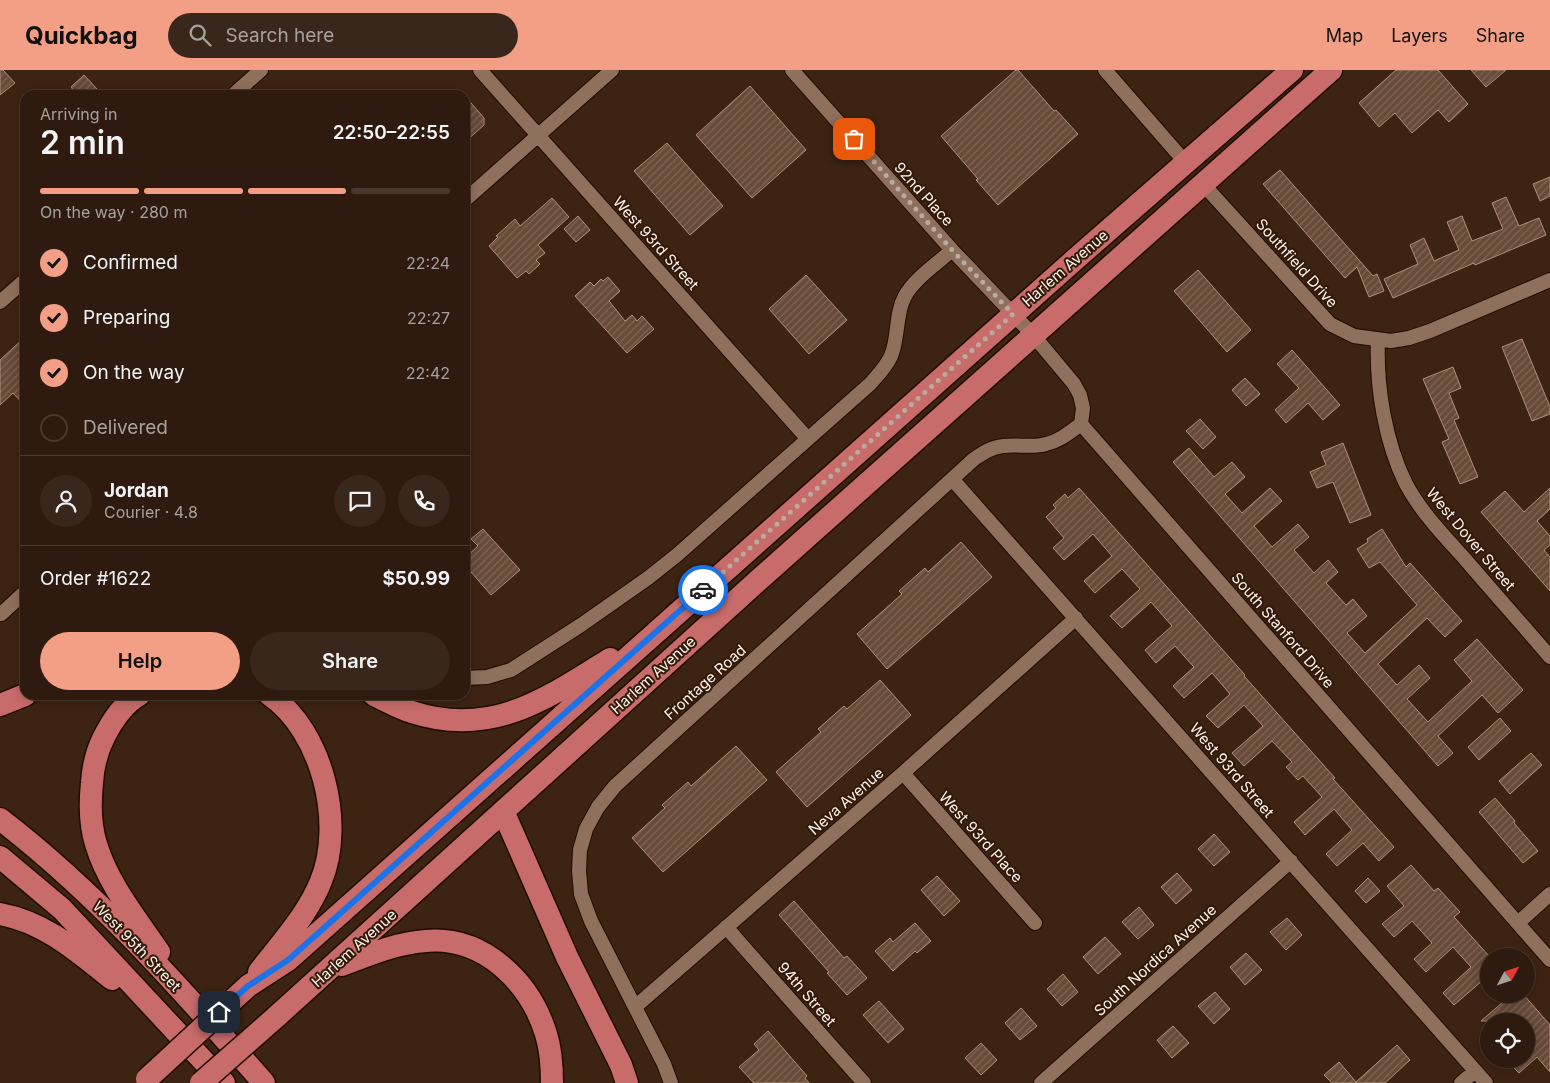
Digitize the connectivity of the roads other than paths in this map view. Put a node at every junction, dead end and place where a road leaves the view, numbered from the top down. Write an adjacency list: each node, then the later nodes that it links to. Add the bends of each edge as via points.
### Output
1 (261, 70): 8 (street)
2 (480, 70): 9 (street, West 93rd Street)
3 (612, 70): 9 (street)
4 (792, 70): 13 (street, 92nd Place)
5 (1105, 70): 10 (street)
6 (1292, 70): 10 (main road, Harlem Avenue)
7 (1331, 70): 11 (main road, Harlem Avenue)
8 (239, 90)
9 (537, 135): 12 (street); 21 (street, West 93rd Street)
10 (1186, 162): 17 (main road, Harlem Avenue)
11 (1203, 184): 18 (main road, Harlem Avenue); 19 (street, Southfield Drive, via 1330,324 1354,336)
12 (470, 195)
13 (952, 250): 17 (street, 92nd Place); 21 (street, via 905,296 899,309 891,355 883,370)
14 (20, 284): 16 (street)
15 (1548, 285): 19 (street, Southfield Drive, via 1409,338)
16 (0, 302)
17 (1013, 314): 18 (street); 27 (main road, Harlem Avenue)
18 (1033, 335): 20 (street, via 1080,395 1083,408); 36 (main road, Harlem Avenue)
19 (1378, 340): 28 (street, West Dover Street, via 1377,362 1388,435 1406,484 1432,522)
20 (1080, 424): 22 (street, Frontage Road, via 1061,439 1048,444 1002,446 988,450); 43 (street, South Stanford Drive)
21 (807, 438): 29 (street, via 677,555 589,620 511,670)
22 (953, 480): 26 (street, West 93rd Street); 48 (street, Frontage Road, via 615,786 598,807 586,829 580,850 581,894)
23 (20, 597): 25 (street)
24 (20, 608): 25 (street)
25 (1, 614)
26 (1076, 618): 35 (street, Neva Avenue); 39 (street, West 93rd Street)
27 (664, 625): 33 (main road, via 548,698 520,710 461,721 412,712); 47 (main road, Harlem Avenue, via 288,960)
28 (1550, 657)
29 (470, 678)
30 (20, 697): 34 (main road)
31 (131, 700): 49 (main road, via 114,719 94,763 91,791 96,844 120,894)
32 (276, 700): 47 (main road, via 291,713 317,757 326,789 329,850 322,880 309,906)
33 (385, 700)
34 (0, 705)
35 (903, 773): 42 (street, West 93rd Place); 44 (street, Neva Avenue)
36 (503, 811): 46 (main road, Harlem Avenue); 58 (main road)
37 (0, 819): 49 (main road, West 95th Street, via 54,863)
38 (0, 857): 50 (main road, West 95th Street, via 62,909)
39 (1291, 861): 51 (street, West 93rd Street); 60 (street, South Nordica Avenue)
40 (1550, 894): 43 (street)
41 (0, 914): 50 (main road, via 10,915 57,936)
42 (1035, 923)
43 (1518, 923): 45 (street, South Stanford Drive)
44 (726, 927): 48 (street, Neva Avenue); 53 (street, 94th Street)
45 (1550, 960)
46 (331, 969): 54 (main road, Harlem Avenue, bridge); 57 (main road, via 392,946 427,941 446,941 484,953 515,978 535,1007 547,1034)
47 (248, 986): 52 (main road, Harlem Avenue, bridge)
48 (635, 1007): 59 (street, Frontage Road)
49 (200, 1011): 56 (main road, West 95th Street)
50 (172, 1026): 55 (main road, West 95th Street)
51 (1475, 1071): 61 (street); 62 (street, West 93rd Street)
52 (144, 1081)
53 (857, 1081)
54 (201, 1083)
55 (224, 1083)
56 (264, 1083)
57 (552, 1083)
58 (627, 1083)
59 (671, 1083)
60 (1041, 1083)
61 (1461, 1083)
62 (1486, 1083)

